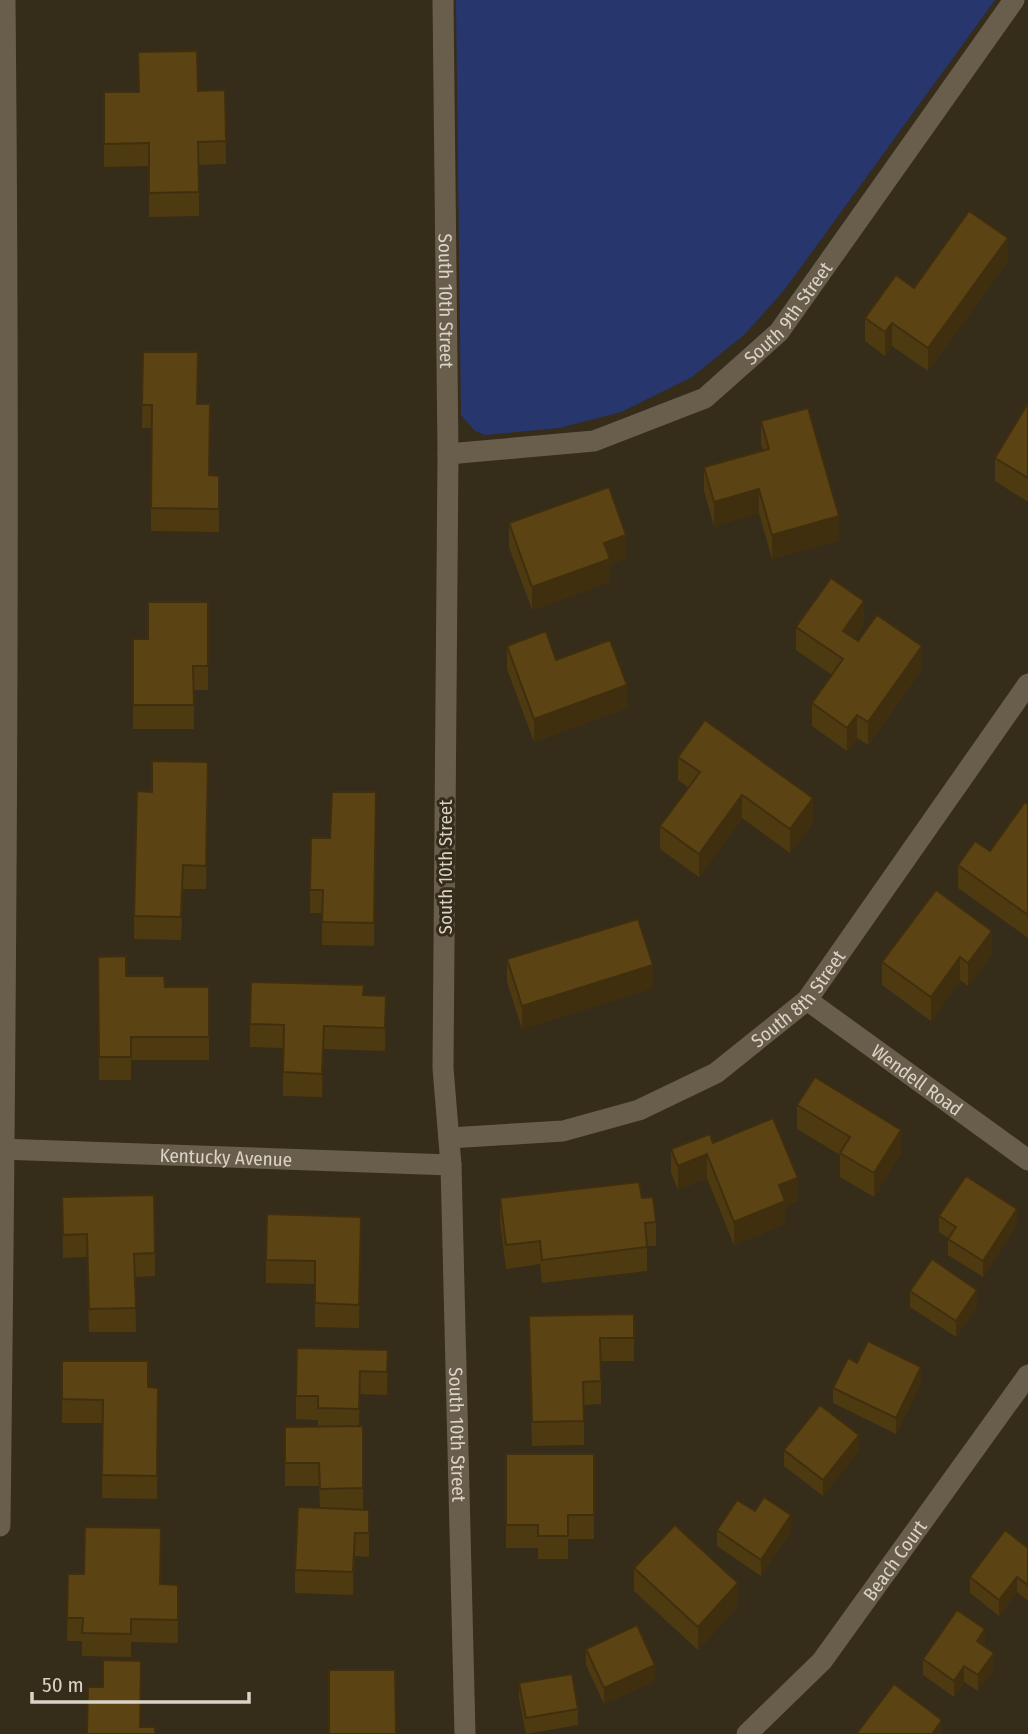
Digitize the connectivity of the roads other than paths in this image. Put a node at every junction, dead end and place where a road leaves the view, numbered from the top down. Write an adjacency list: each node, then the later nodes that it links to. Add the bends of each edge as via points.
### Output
1 (5, 0): 4 (street)
2 (443, 0): 5 (street, South 10th Street)
3 (1014, 0): 5 (street, South 9th Street, via 779,332 705,398 594,441)
4 (4, 281): 9 (street)
5 (448, 454): 8 (street, South 10th Street, via 443,1068)
6 (1028, 684): 7 (street, South 8th Street)
7 (807, 1000): 8 (street, South 8th Street, via 716,1073 639,1110 563,1132); 10 (street, Wendell Road)
8 (449, 1138): 11 (street, South 10th Street)
9 (2, 1149): 11 (street, Kentucky Avenue); 13 (street)
10 (1028, 1160)
11 (451, 1165): 14 (street, South 10th Street)
12 (1028, 1375): 15 (street, Beach Court, via 822,1661)
13 (0, 1526)
14 (465, 1734)
15 (747, 1734)

